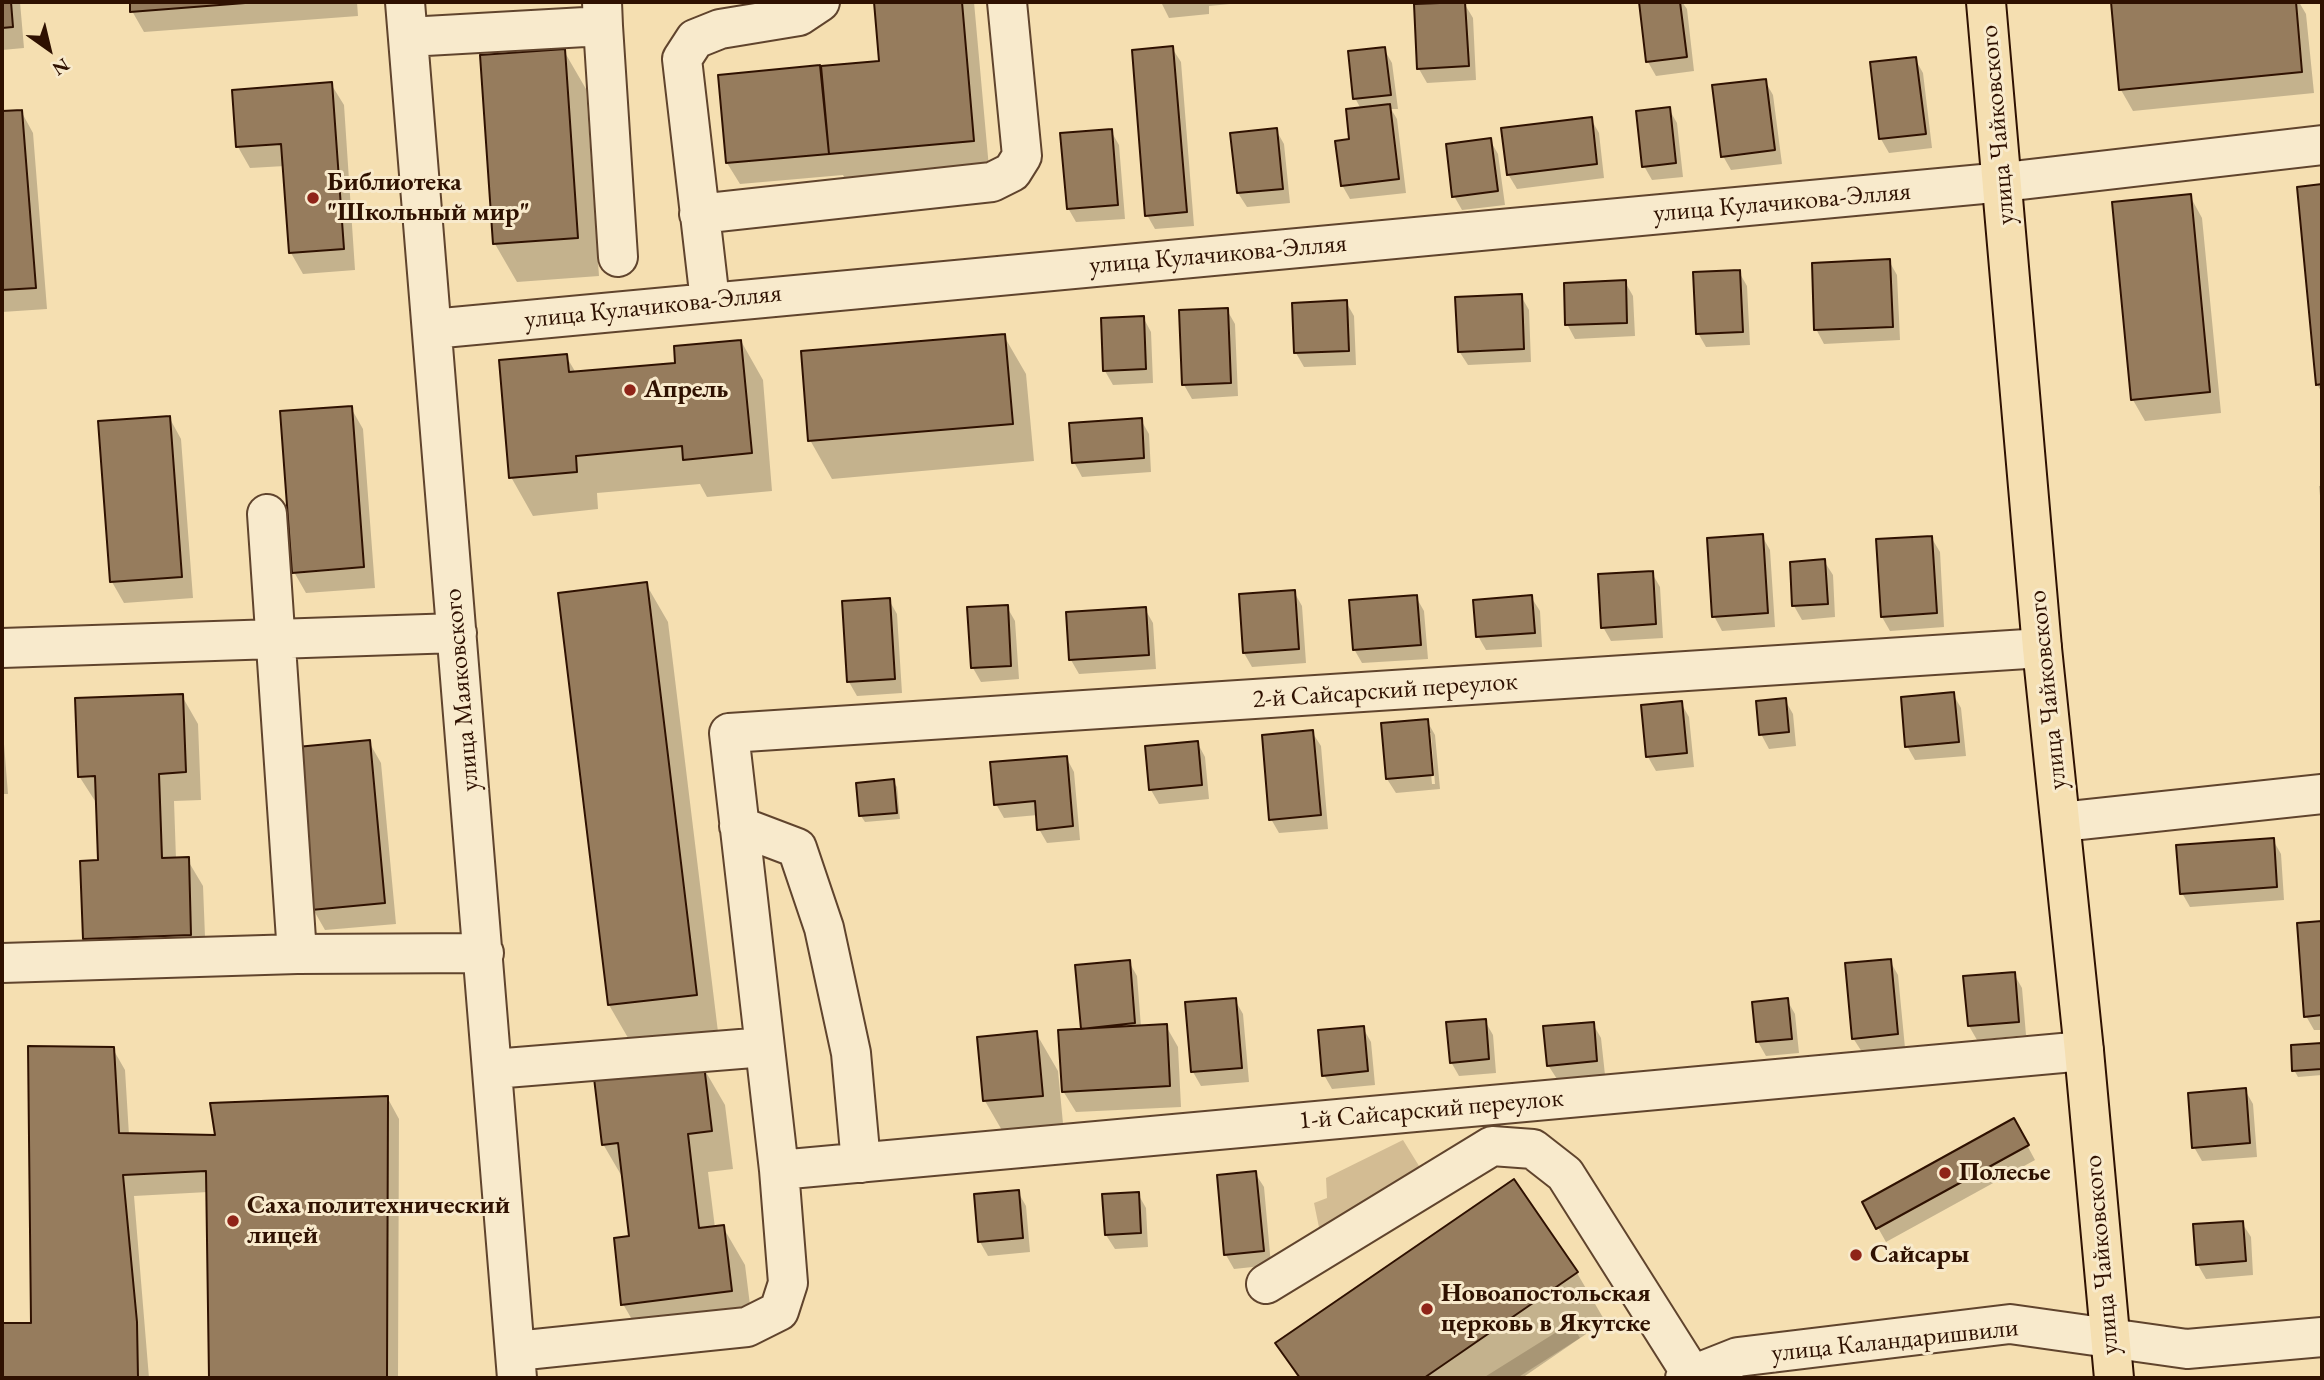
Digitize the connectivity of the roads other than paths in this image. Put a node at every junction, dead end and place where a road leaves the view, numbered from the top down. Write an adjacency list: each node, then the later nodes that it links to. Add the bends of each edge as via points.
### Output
1 (820, 2): 8 (street, via 799,16 720,29 695,38 682,60)
2 (1007, 2): 8 (street, via 1022,156 1012,172 992,182)
3 (1986, 2): 7 (main road, улица Чайковского)
4 (603, 14): 5 (street); 9 (street)
5 (406, 19): 11 (street, улица Маяковского)
6 (2322, 145): 7 (street, улица Кулачикова-Элляя)
7 (2004, 182): 10 (street, улица Кулачикова-Элляя); 16 (main road, улица Чайковского)
8 (699, 214): 10 (street)
9 (618, 257)
10 (710, 301): 11 (street, улица Кулачикова-Элляя)
11 (432, 329): 13 (street, улица Маяковского)
12 (267, 514): 14 (street)
13 (457, 633): 14 (street); 20 (street, улица Маяковского)
14 (273, 639): 15 (street); 21 (street)
15 (2, 648)
16 (2042, 649): 18 (main road, улица Чайковского); 19 (street, 2-й Сайсарский переулок, via 729,733)
17 (2322, 794): 18 (street)
18 (2061, 822): 24 (main road, улица Чайковского)
19 (739, 826): 23 (street); 28 (street, via 797,848 824,928 851,1053)
20 (484, 953): 21 (street); 25 (street, улица Маяковского)
21 (297, 954): 22 (street)
22 (2, 963)
23 (765, 1046): 25 (street); 29 (street)
24 (2084, 1051): 26 (street, 1-й Сайсарский переулок); 31 (main road, улица Чайковского)
25 (493, 1069): 33 (street, улица Маяковского)
26 (1545, 1100): 27 (street); 28 (street, 1-й Сайсарский переулок)
27 (1533, 1149): 30 (street, via 1492,1146); 34 (street, via 1565,1174)
28 (861, 1163): 29 (street, 1-й Сайсарский переулок)
29 (779, 1171): 33 (street, via 788,1283 779,1311 747,1327)
30 (1266, 1284)
31 (2108, 1337): 32 (street, улица Каландаришвили, via 2187,1349); 34 (street, улица Каландаришвили, via 2010,1324 1738,1357); 35 (main road, улица Чайковского)
32 (2322, 1337)
33 (517, 1365)
34 (1689, 1377)
35 (2114, 1378)

